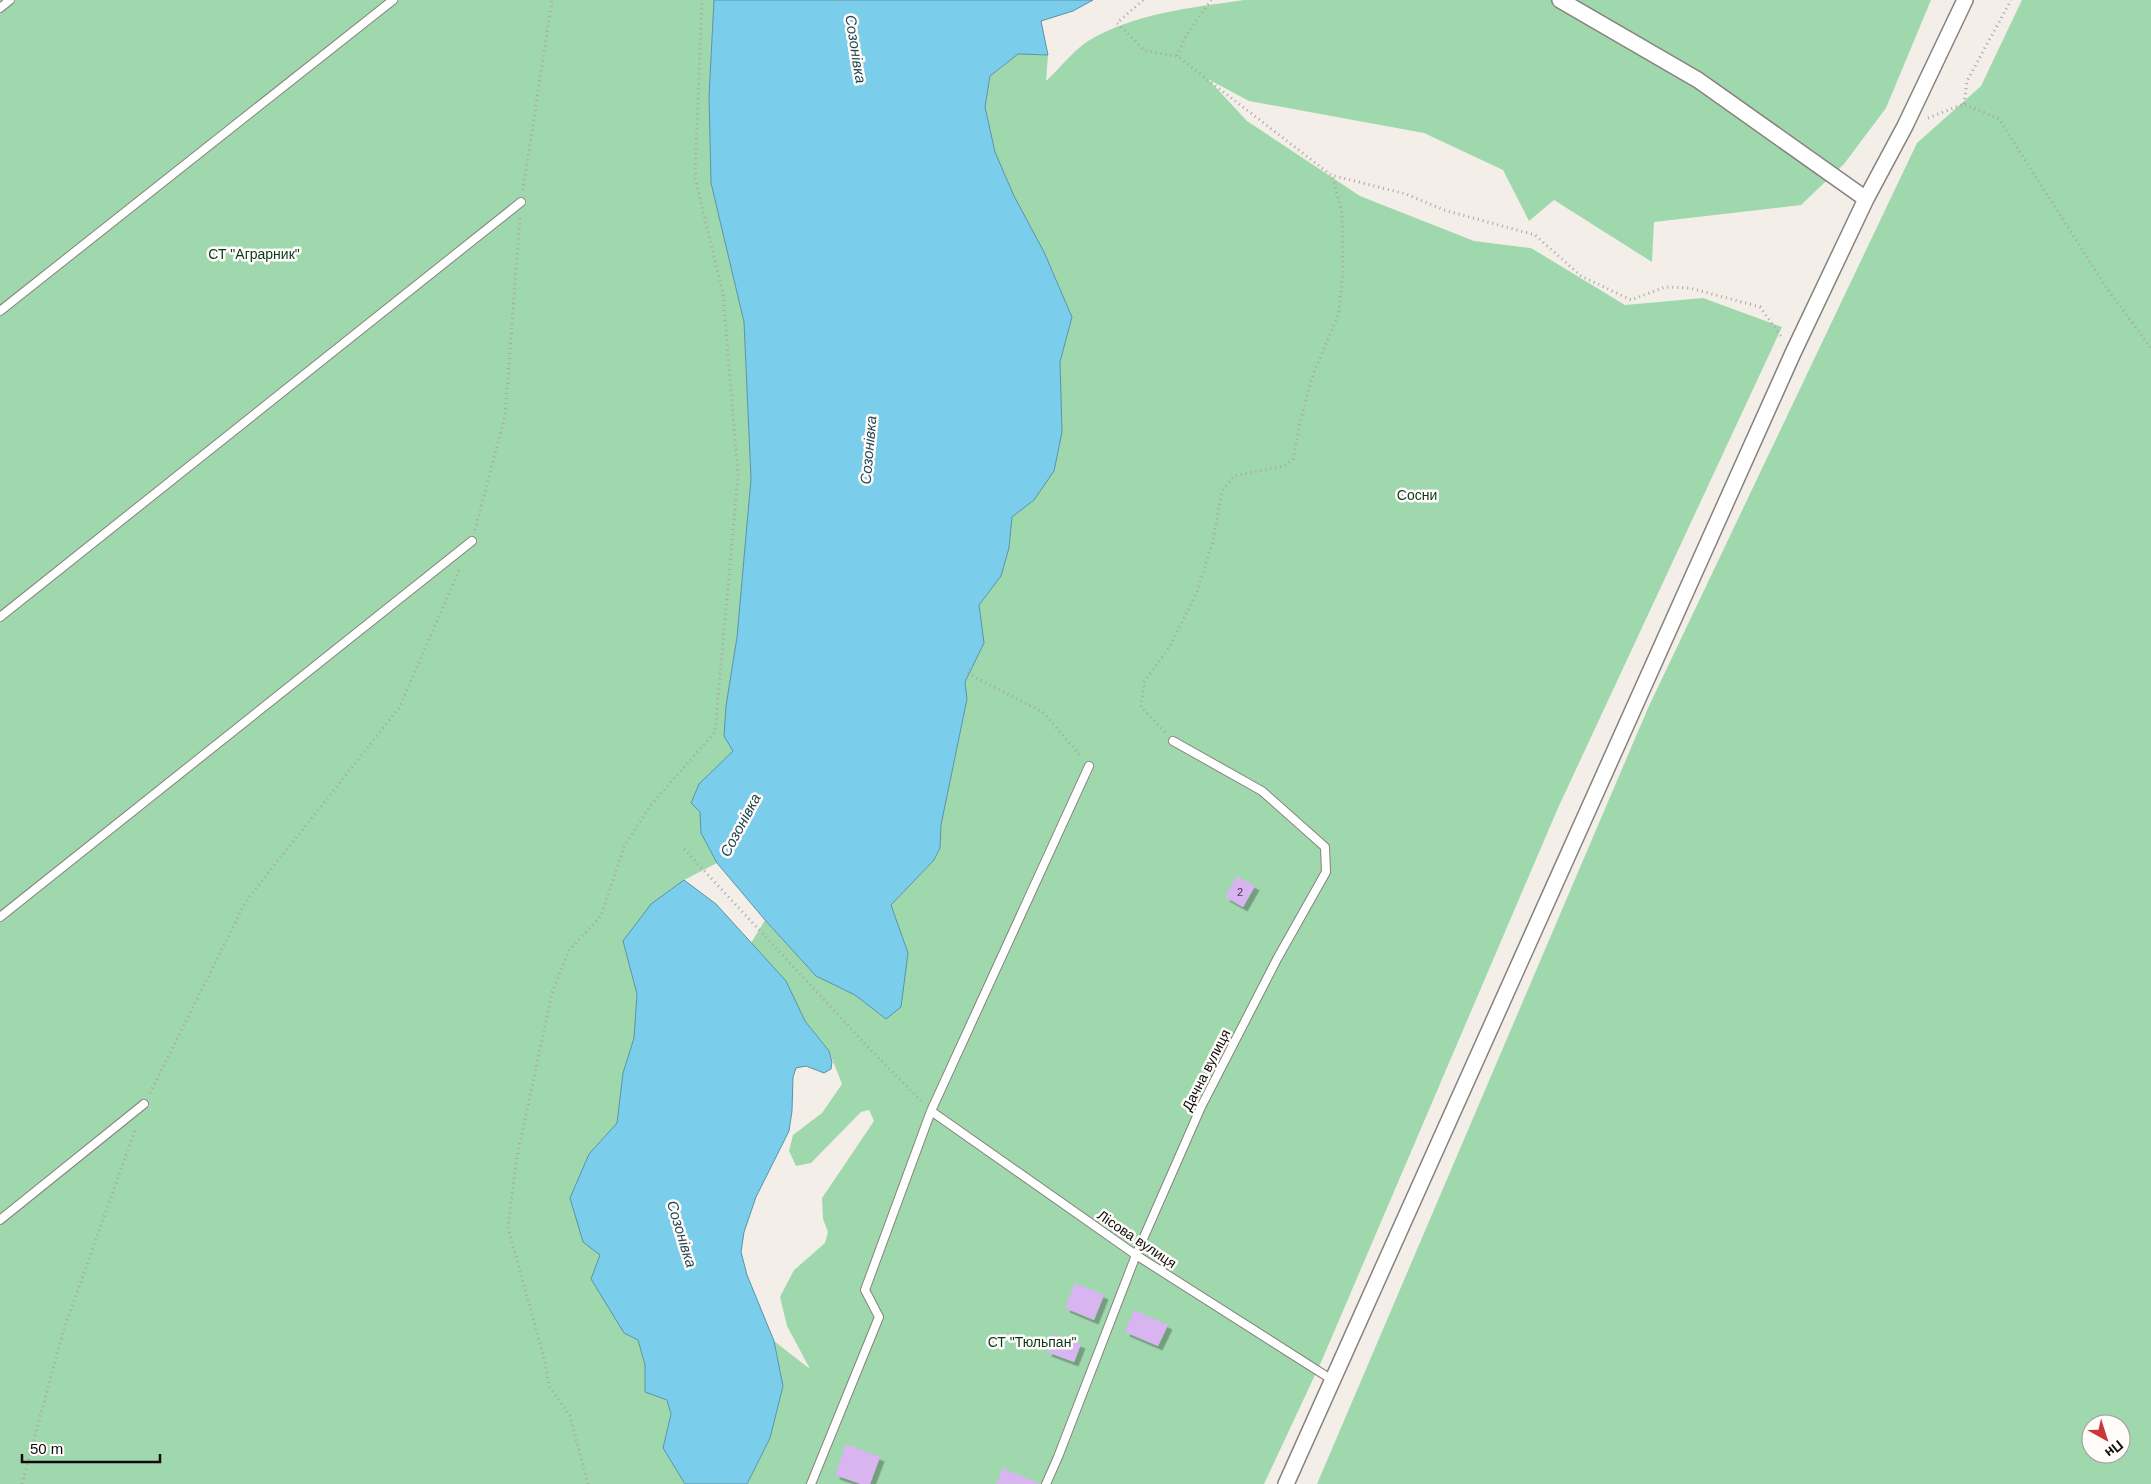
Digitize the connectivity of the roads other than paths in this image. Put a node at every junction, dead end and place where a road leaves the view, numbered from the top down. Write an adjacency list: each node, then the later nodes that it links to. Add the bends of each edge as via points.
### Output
1 (10, 0): 5 (lane)
2 (393, 0): 8 (lane)
3 (1560, 0): 6 (street, via 1698,80)
4 (1965, 0): 6 (street)
5 (0, 8)
6 (1866, 199): 18 (street, via 1793,353)
7 (521, 202): 10 (lane)
8 (0, 311)
9 (472, 541): 13 (lane)
10 (0, 617)
11 (1173, 741): 17 (lane, Дачна вулиця, via 1262,791 1325,847 1326,872 1201,1107)
12 (1089, 766): 15 (lane)
13 (0, 917)
14 (144, 1104): 16 (lane)
15 (931, 1111): 17 (lane, Лісова вулиця); 19 (lane, via 865,1290 879,1317)
16 (0, 1220)
17 (1136, 1256): 18 (lane, Лісова вулиця); 20 (lane, Дачна вулиця)
18 (1334, 1381): 21 (street)
19 (811, 1484)
20 (1046, 1484)
21 (1286, 1484)

